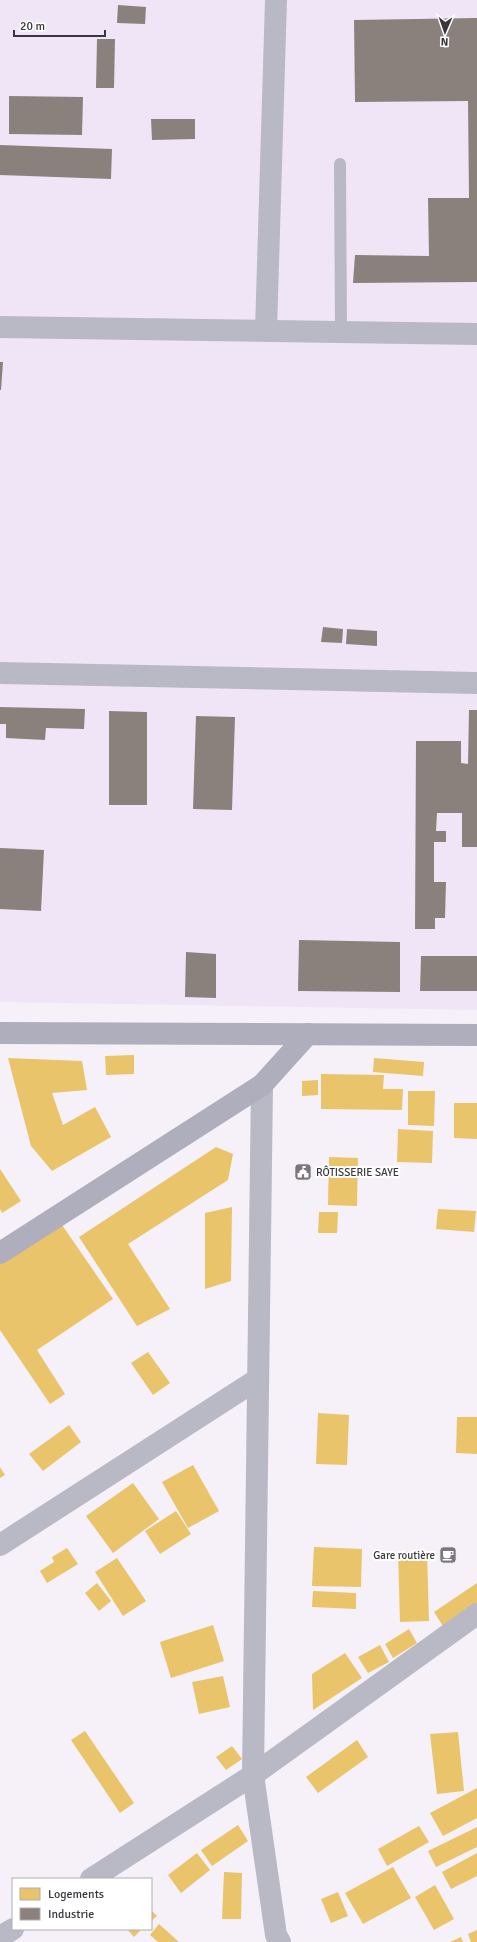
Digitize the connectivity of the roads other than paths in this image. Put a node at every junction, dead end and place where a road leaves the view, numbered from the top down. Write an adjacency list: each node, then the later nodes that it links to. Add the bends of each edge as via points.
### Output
1 (276, 0): 4 (street)
2 (340, 164): 5 (lane)
3 (0, 327): 4 (street)
4 (266, 330): 5 (street)
5 (341, 332): 6 (street)
6 (477, 334)
7 (0, 674): 8 (street)
8 (477, 683)
9 (0, 1033): 10 (main road)
10 (308, 1034): 11 (main road); 12 (main road)
11 (477, 1035)
12 (262, 1085): 13 (main road); 14 (street)
13 (0, 1253)
14 (258, 1379): 15 (street); 17 (street)
15 (0, 1545)
16 (477, 1614): 17 (street)
17 (253, 1775): 18 (street); 21 (street, via 276,1935)
18 (93, 1878)
19 (12, 1930): 20 (street)
20 (0, 1937)
21 (280, 1942)

